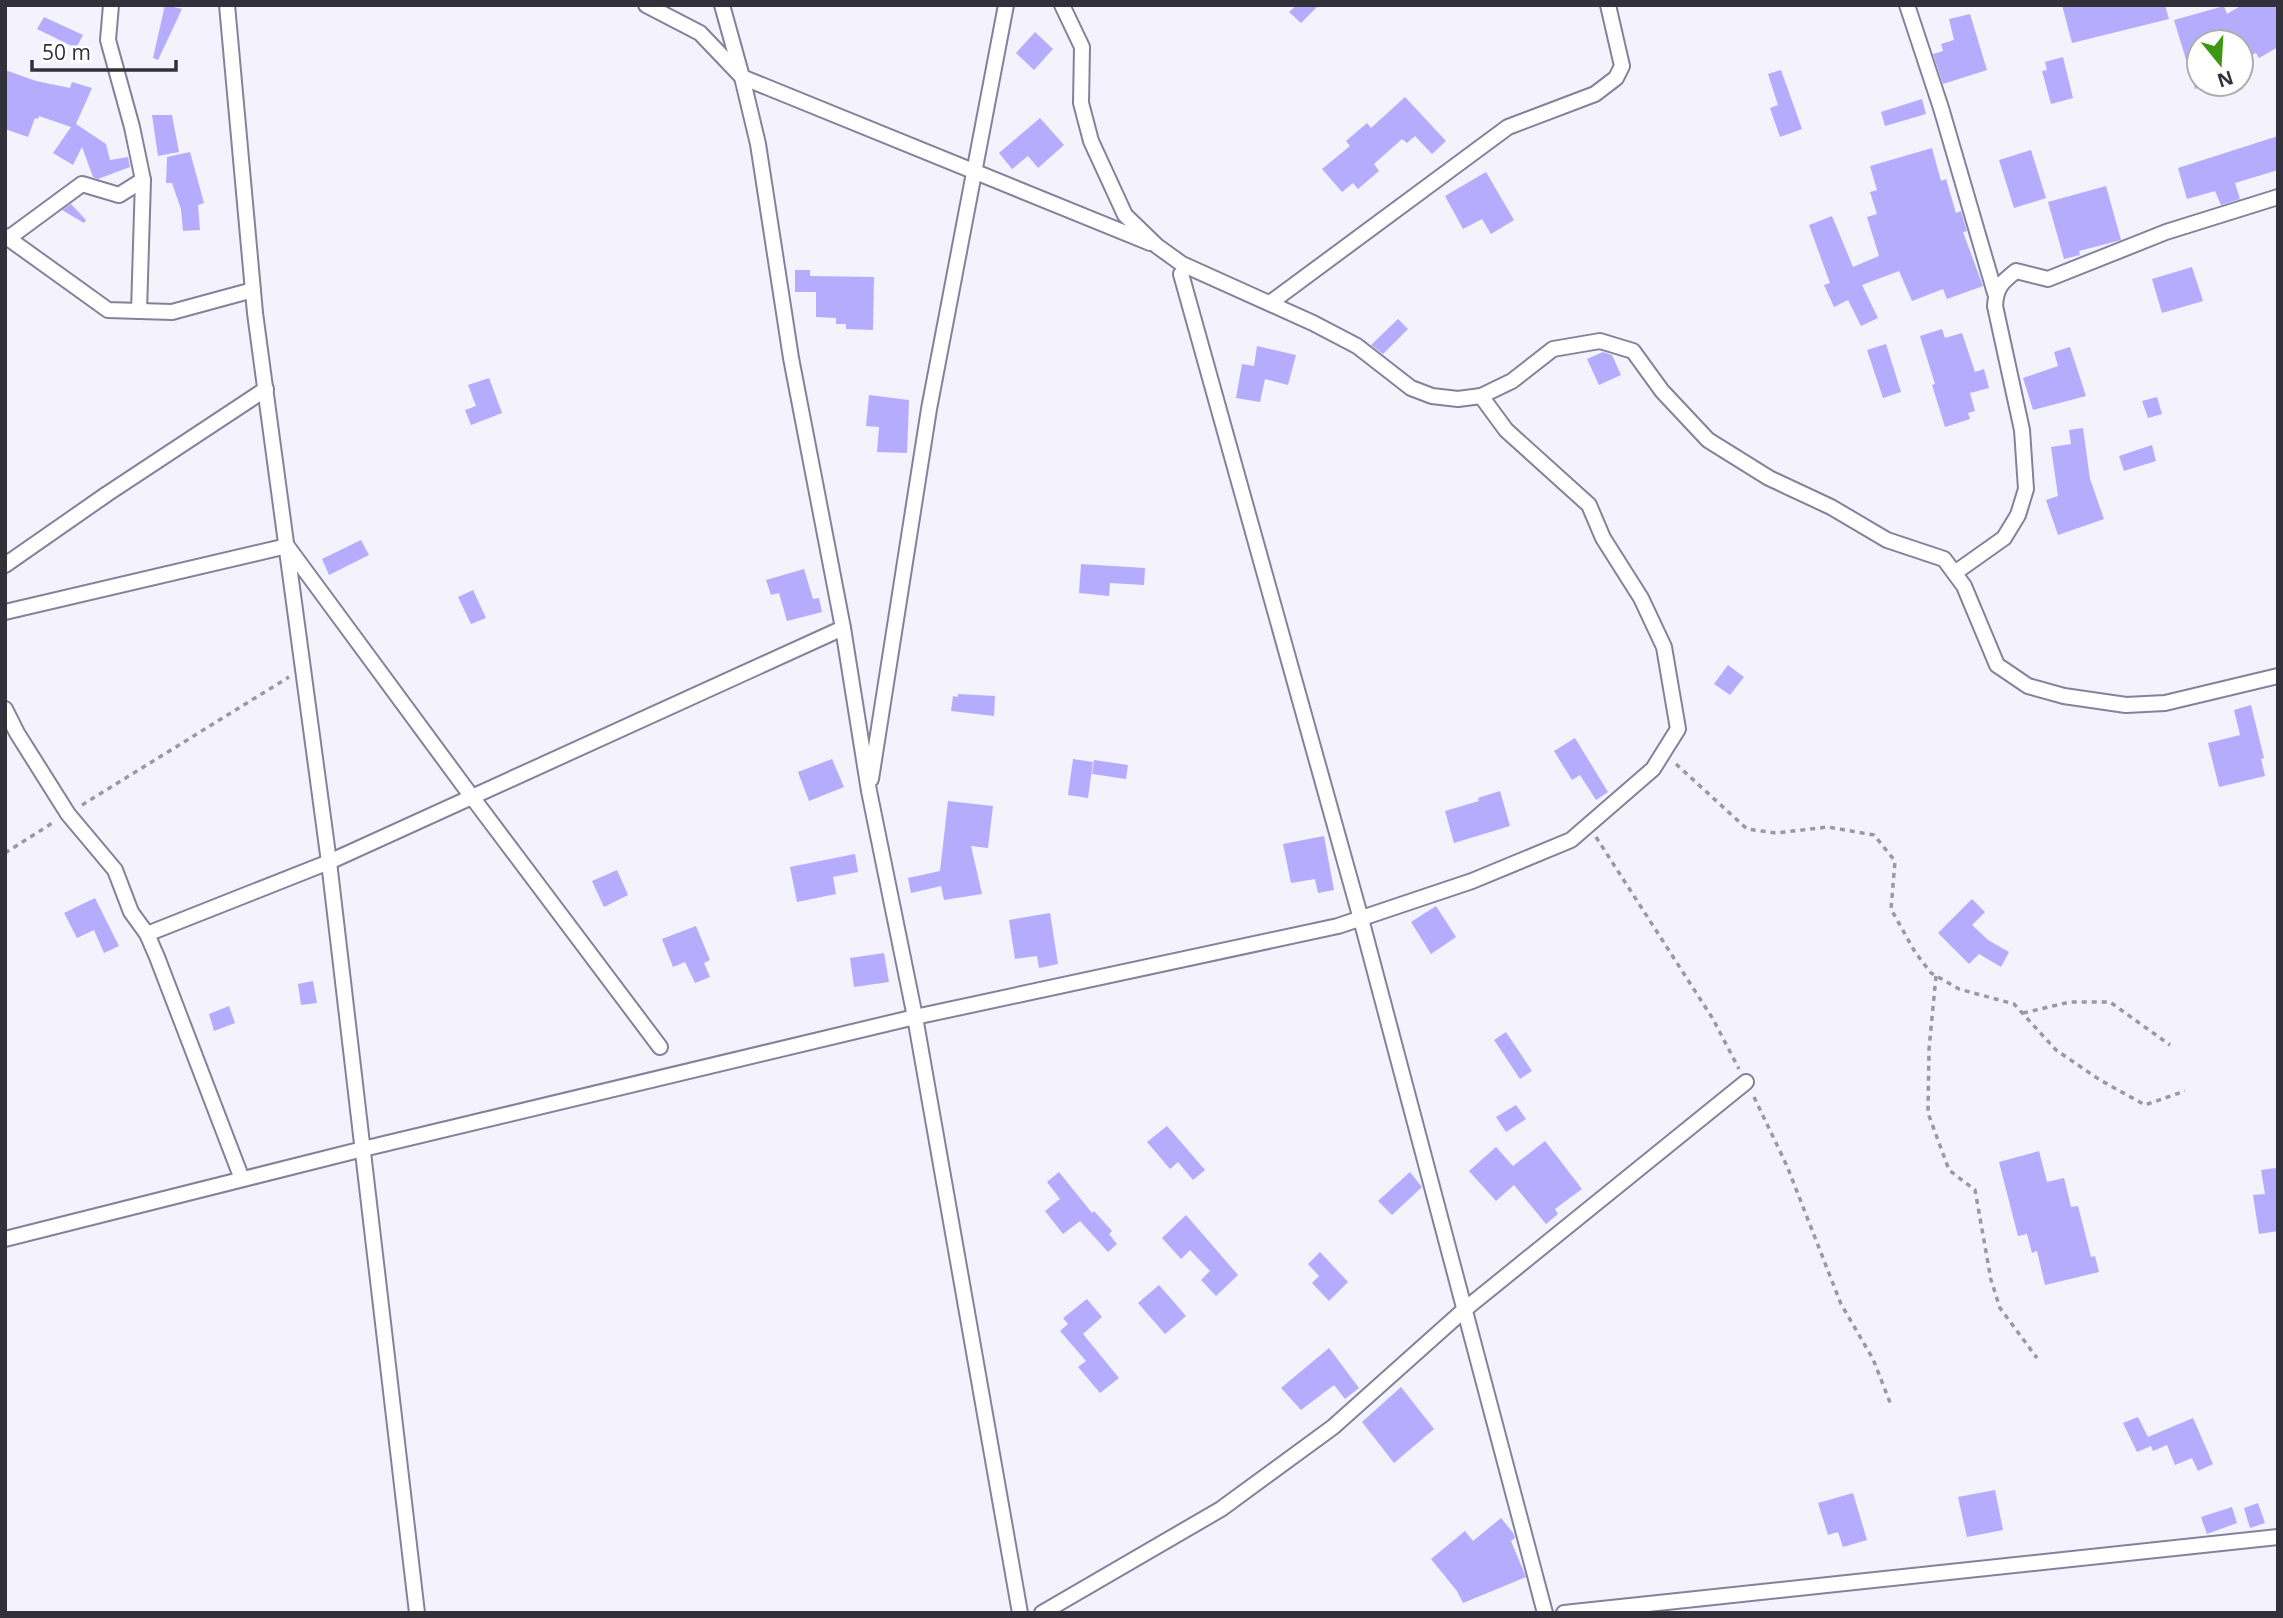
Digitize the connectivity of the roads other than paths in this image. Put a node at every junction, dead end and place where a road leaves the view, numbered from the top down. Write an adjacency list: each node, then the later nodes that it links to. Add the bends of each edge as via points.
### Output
1 (111, 5): 11 (street, via 108,40)
2 (227, 5): 16 (street)
3 (646, 5): 9 (street, via 700,33)
4 (722, 5): 9 (street)
5 (1006, 5): 10 (street)
6 (1062, 5): 14 (street, via 1082,47 1081,103 1091,141 1125,215)
7 (1608, 5): 18 (street, via 1622,66 1616,78 1595,94 1508,127)
8 (1908, 5): 17 (street)
9 (742, 77): 10 (street); 26 (street, via 758,144 791,358)
10 (973, 171): 14 (street); 29 (street, via 929,409)
11 (144, 180): 13 (street, via 119,195 82,184); 19 (street)
12 (2278, 197): 17 (street, via 2165,232 2048,279 2016,271 2001,282)
13 (7, 236): 19 (street, via 108,310)
14 (1157, 246): 18 (street, via 1205,276)
15 (1181, 274): 32 (street)
16 (253, 289): 19 (street, via 172,312); 20 (street)
17 (1996, 293): 24 (street, via 2022,430 2026,489 2004,538)
18 (1270, 303): 21 (street, via 1357,346 1411,388 1458,399)
19 (139, 311)
20 (266, 389): 22 (street); 23 (street)
21 (1481, 396): 24 (street, via 1512,381 1553,349 1600,341 1633,351 1662,391 1709,440 1769,478 1887,540 1944,559); 32 (street, via 1506,430 1589,505 1664,647 1678,729 1653,769 1571,840 1472,881)
22 (287, 546): 25 (street); 30 (street); 31 (street)
23 (5, 565)
24 (1956, 572): 27 (street, via 1997,665 2028,686 2126,705 2165,703)
25 (5, 612)
26 (843, 628): 29 (street); 30 (street)
27 (2278, 676)
28 (5, 709): 33 (street, via 68,814 115,870 131,912)
29 (869, 791): 34 (street)
30 (472, 797): 31 (street); 35 (street)
31 (329, 862): 33 (street); 37 (street)
32 (1361, 919): 34 (street); 40 (street)
33 (147, 934): 38 (street)
34 (915, 1017): 37 (street); 43 (street)
35 (660, 1047)
36 (1746, 1082): 40 (street)
37 (363, 1149): 38 (street); 42 (street)
38 (242, 1179): 39 (street)
39 (5, 1239)
40 (1464, 1310): 44 (street, via 1333,1427 1221,1509); 45 (street)
41 (2278, 1537): 46 (street)
42 (417, 1613)
43 (1020, 1613)
44 (1042, 1613)
45 (1545, 1613)
46 (1564, 1613)

